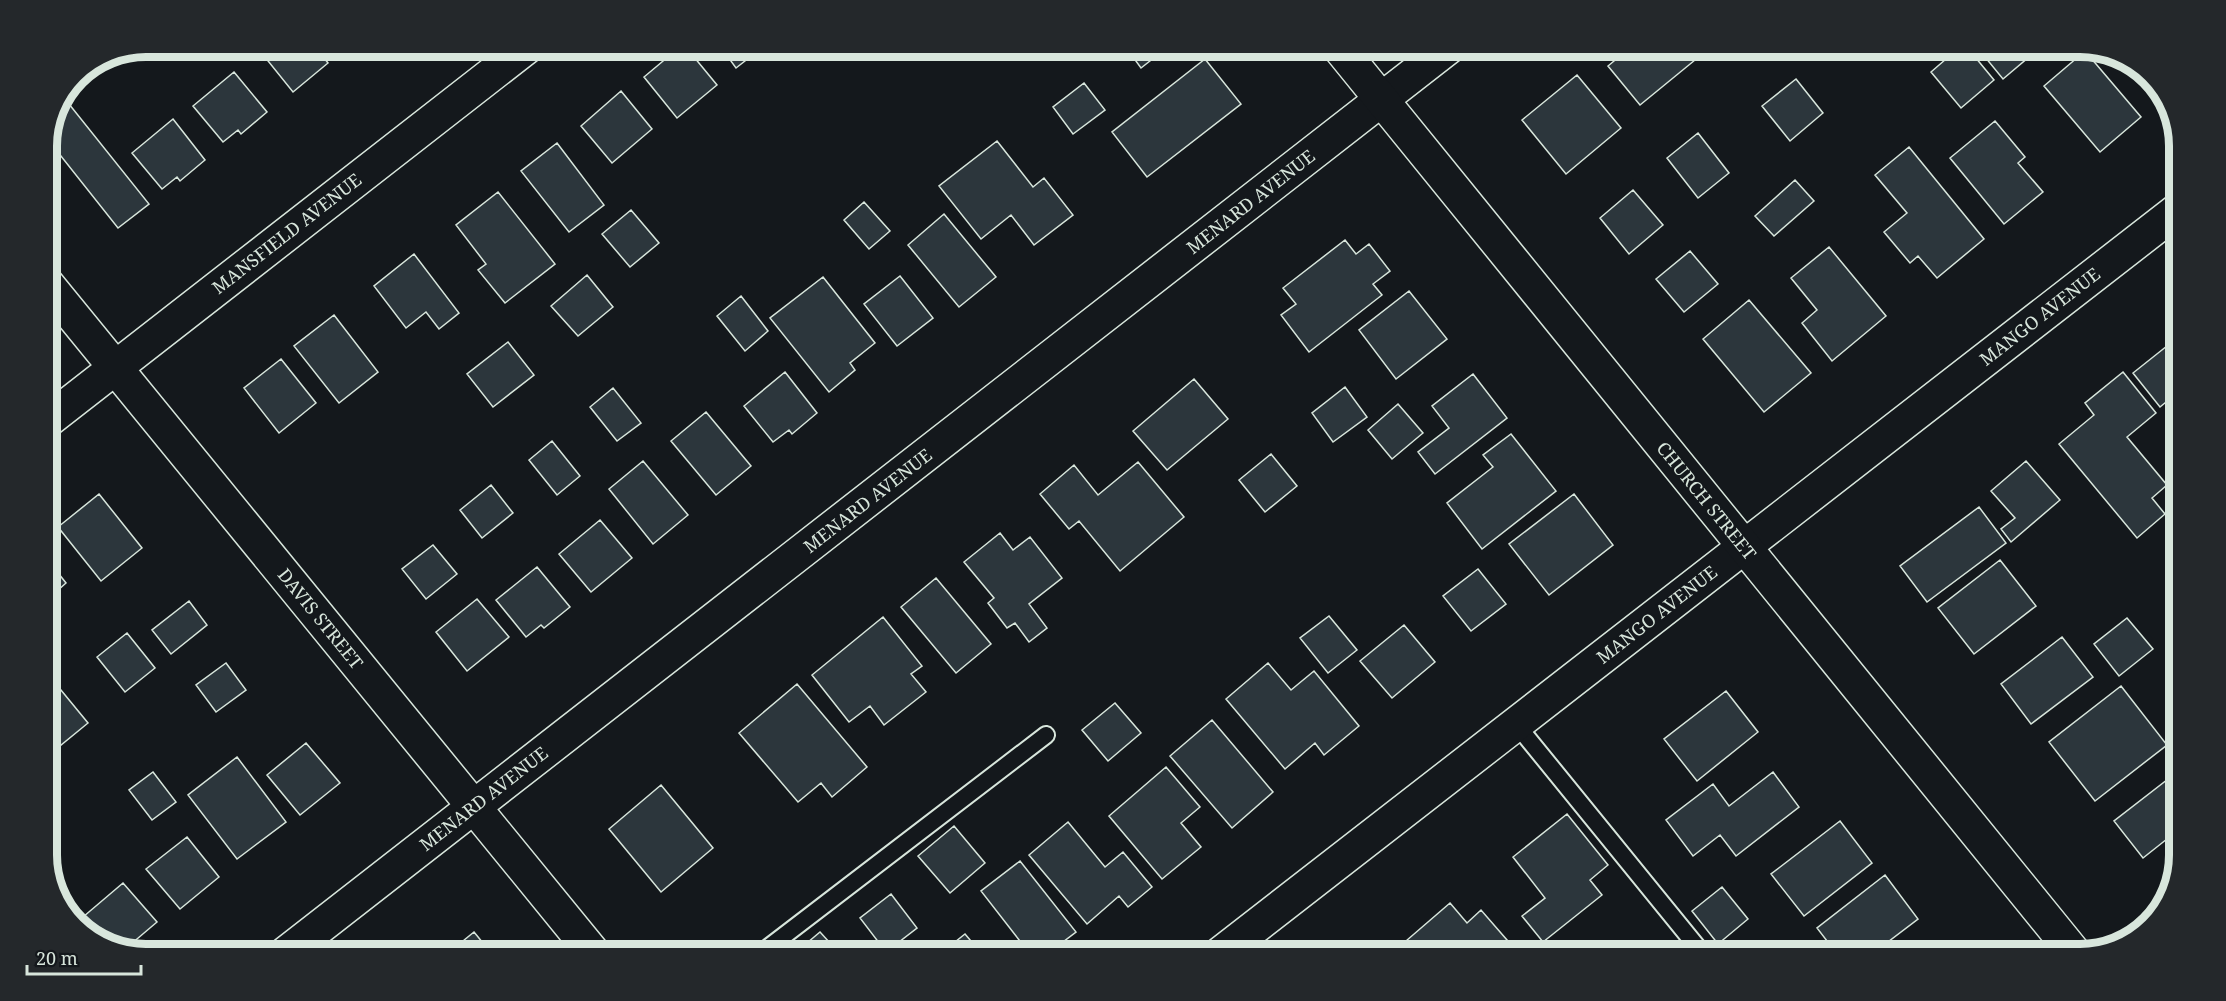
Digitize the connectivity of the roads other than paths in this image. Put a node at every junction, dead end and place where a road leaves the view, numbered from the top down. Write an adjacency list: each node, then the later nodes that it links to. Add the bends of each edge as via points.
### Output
1 (514, 57): 7 (street, MANSFIELD AVENUE)
2 (1347, 57): 4 (street, CHURCH STREET)
3 (1436, 57): 4 (street, MENARD AVENUE)
4 (1382, 100): 9 (street, CHURCH STREET); 12 (street, MENARD AVENUE)
5 (2169, 217): 9 (street, MANGO AVENUE)
6 (57, 296): 7 (street, DAVIS STREET)
7 (115, 368): 8 (street, MANSFIELD AVENUE); 12 (street, DAVIS STREET)
8 (57, 413)
9 (1744, 547): 10 (street, MANGO AVENUE); 18 (street, CHURCH STREET)
10 (1516, 724): 16 (street, MANGO AVENUE); 17 (lane)
11 (1046, 735): 15 (lane)
12 (474, 808): 13 (street, MENARD AVENUE); 14 (street, DAVIS STREET)
13 (298, 944)
14 (586, 944)
15 (773, 944)
16 (1233, 944)
17 (1692, 944)
18 (2067, 944)

